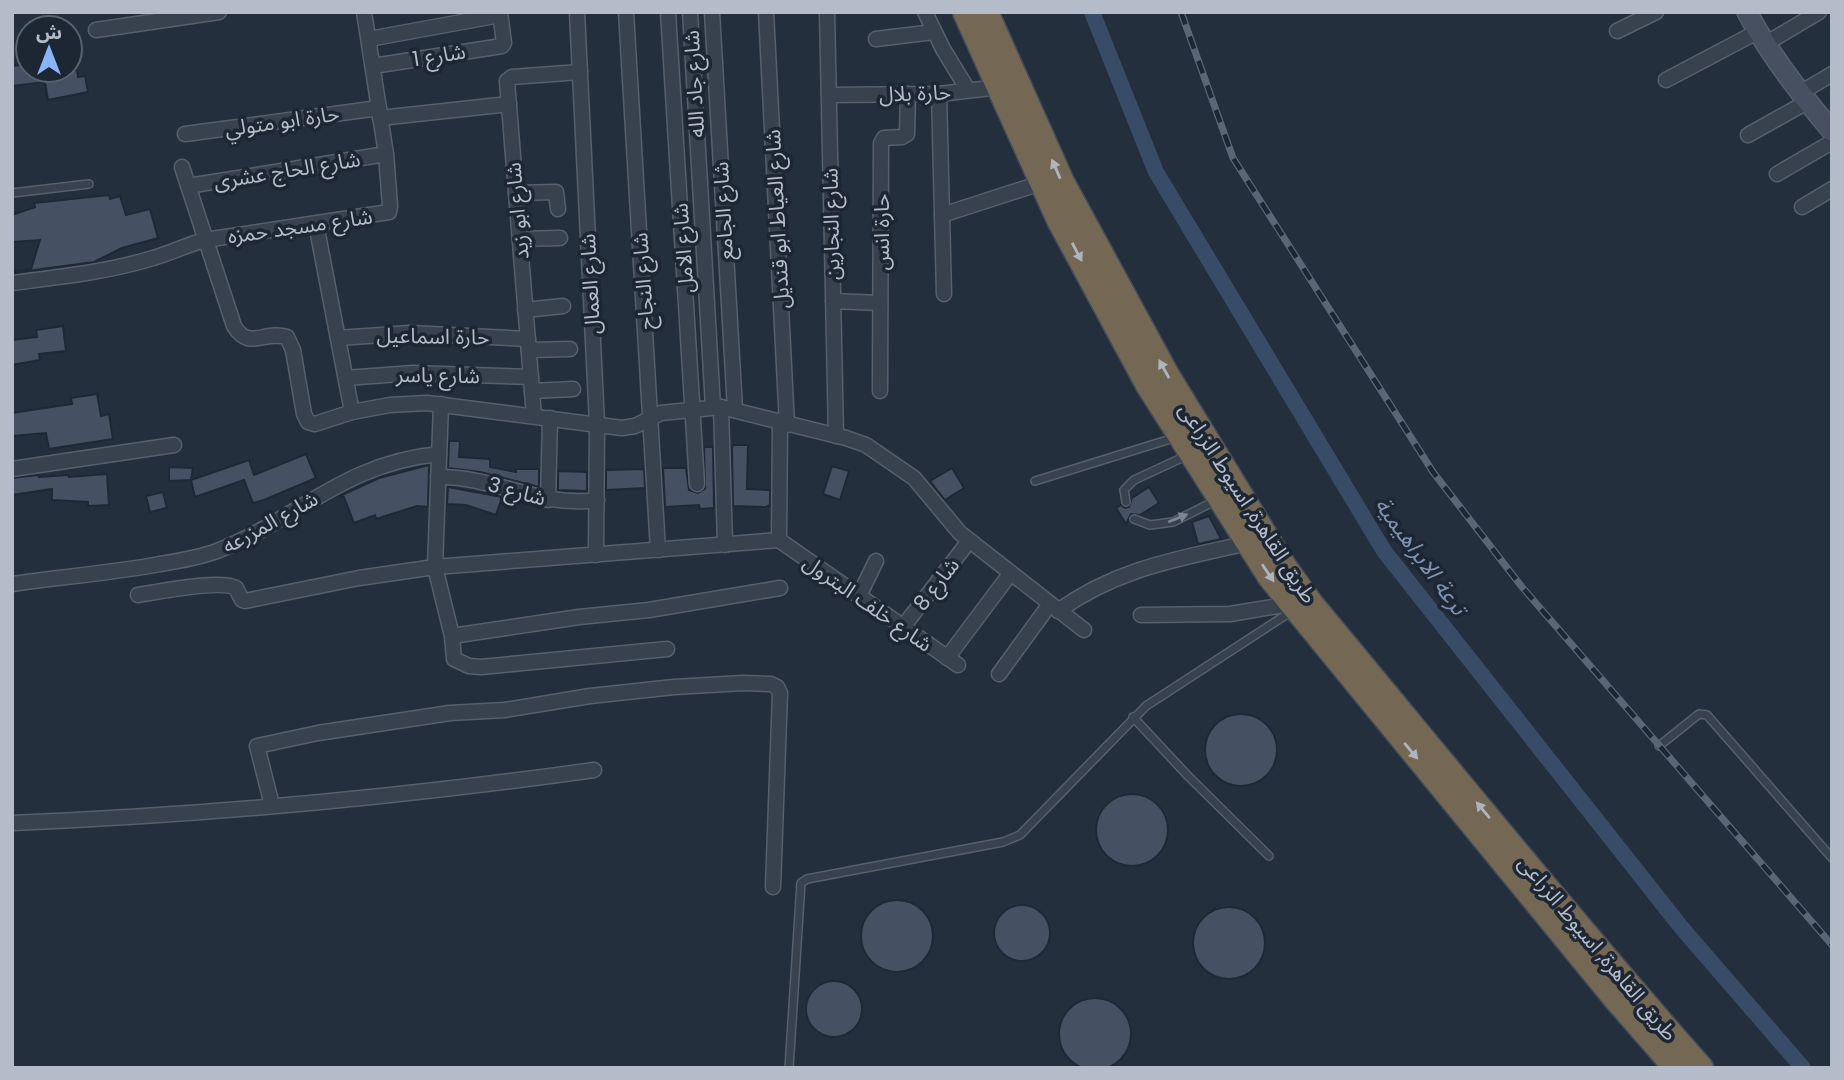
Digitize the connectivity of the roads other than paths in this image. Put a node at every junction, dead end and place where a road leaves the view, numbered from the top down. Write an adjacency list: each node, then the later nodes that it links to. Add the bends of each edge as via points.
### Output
1 (219, 12): 17 (street)
2 (364, 12): 20 (street)
3 (577, 12): 24 (street, شارع العمال)
4 (626, 12): 73 (street, شارع النجاح)
5 (668, 12): 70 (street, شارع الامل)
6 (690, 12): 69 (street, شارع جاد الله)
7 (712, 12): 69 (street, شارع الجامع)
8 (766, 12): 76 (street, شارع العياط ابو قنديل)
9 (827, 12): 31 (street, شارع النجارين)
10 (925, 12): 19 (street)
11 (965, 12): 27 (highway, طريق القاهرة, اسيوط الزراعى)
12 (986, 12): 85 (highway, طريق القاهرة, اسيوط الزراعى, one-way to 12, via 1062,183)
13 (1656, 12): 18 (street)
14 (1747, 12): 21 (main road)
15 (1819, 12): 21 (street)
16 (500, 13): 20 (street); 23 (street, شارع 1, via 502,46)
17 (96, 30)
18 (1617, 31)
19 (934, 32): 22 (street); 28 (street)
20 (369, 38): 23 (street)
21 (1761, 38): 26 (street); 32 (main road)
22 (876, 39)
23 (373, 66): 34 (street)
24 (580, 72): 33 (street, شارع ابو زيد, via 512,77 507,83); 75 (street, شارع العمال)
25 (1832, 74): 32 (street)
26 (1666, 80)
27 (1000, 87): 28 (street, حارة بلال); 42 (highway, طريق القاهرة, اسيوط الزراعى)
28 (968, 90): 30 (street, حارة بلال)
29 (908, 94): 30 (street, حارة بلال); 31 (street, حارة بلال); 58 (street, حارة انس, via 907,134 881,141)
30 (939, 94): 50 (street)
31 (829, 95): 57 (street, شارع النجارين)
32 (1804, 97): 35 (main road); 37 (street)
33 (509, 104): 34 (street, حارة ابو متولي); 46 (street, شارع ابو زيد)
34 (380, 113): 36 (street, حارة ابو متولي); 39 (street)
35 (1829, 122)
36 (185, 134)
37 (1748, 135)
38 (1832, 142): 41 (street)
39 (386, 154): 44 (street, شارع الحاج عشرى); 51 (street, شارع مسجد حمزه, via 390,206 386,214)
40 (182, 167): 44 (street)
41 (1777, 174)
42 (1041, 183): 50 (street); 78 (highway, طريق القاهرة, اسيوط الزراعى, one-way to 78, via 1148,385)
43 (89, 184): 47 (lane)
44 (188, 186): 54 (street)
45 (1832, 189): 48 (street)
46 (516, 192): 49 (street, via 555,192); 53 (street, شارع ابو زيد)
47 (12, 194)
48 (1802, 207)
49 (558, 209)
50 (942, 215): 56 (street)
51 (316, 224): 54 (street, شارع مسجد حمزه); 61 (street)
52 (561, 238): 53 (street)
53 (520, 239): 60 (street, شارع ابو زيد)
54 (205, 240): 55 (street, شارع مسجد حمزه, via 154,258); 71 (street, via 225,306 240,336 281,335 290,341 308,422 315,424)
55 (12, 283)
56 (944, 294)
57 (833, 302): 58 (street); 77 (street, شارع النجارين)
58 (880, 303): 67 (street, حارة انس)
59 (563, 306): 60 (street)
60 (525, 310): 62 (street, شارع ابو زيد)
61 (338, 338): 62 (street, حارة اسماعيل, via 410,333); 64 (street)
62 (528, 344): 63 (street, حارة اسماعيل); 65 (street, شارع ابو زيد)
63 (570, 349)
64 (346, 378): 65 (street, شارع ياسر, via 413,373); 71 (street)
65 (532, 384): 66 (street, شارع ياسر); 72 (street, شارع ابو زيد)
66 (573, 390)
67 (880, 391)
68 (441, 404): 71 (street, via 390,405); 72 (street); 80 (street)
69 (723, 408): 70 (street); 76 (street); 93 (street, شارع جاد الله)
70 (693, 409): 73 (street); 84 (street, شارع الامل)
71 (352, 412)
72 (534, 416): 74 (street)
73 (652, 417): 75 (street, via 629,427); 94 (street, شارع النجاح)
74 (550, 418): 75 (street); 86 (street)
75 (597, 424): 87 (street, شارع العمال)
76 (784, 424): 77 (street); 90 (street, شارع العياط ابو قنديل)
77 (836, 436): 91 (street, via 866,445 903,469)
78 (1186, 444): 83 (lane); 85 (highway, طريق القاهرة, اسيوط الزراعى); 88 (lane, via 1134,480 1124,490)
79 (174, 445): 81 (street)
80 (439, 454): 82 (street); 99 (street, شارع المزرعه, via 400,460 355,475 237,542 198,557)
81 (12, 469)
82 (438, 477): 86 (street, شارع 3, via 472,480); 97 (street)
83 (1035, 481)
84 (697, 484)
85 (1229, 494): 89 (lane, one-way to 85, via 1150,525 1173,522); 92 (highway, طريق القاهرة, اسيوط الزراعى); 121 (highway, طريق القاهرة, اسيوط الزراعى, one-way to 85, via 1312,605)
86 (548, 500): 87 (street, شارع 3)
87 (597, 500): 95 (street, شارع العمال)
88 (1126, 502)
89 (1135, 519)
90 (779, 541): 93 (street); 102 (street, شارع خلف البترول)
91 (970, 541): 98 (street); 106 (street, شارع 8)
92 (1248, 543): 103 (highway, طريق القاهرة, اسيوط الزراعى, one-way to 103); 104 (street, via 1131,571)
93 (725, 545): 94 (street)
94 (658, 550): 95 (street)
95 (596, 555): 97 (street)
96 (876, 561): 102 (street)
97 (435, 568): 101 (street, via 245,601 228,585); 108 (street)
98 (1010, 574): 104 (street); 106 (street, شارع خلف البترول, via 952,662)
99 (12, 584)
100 (780, 588): 108 (street)
101 (138, 595)
102 (859, 596): 106 (street, شارع خلف البترول)
103 (1292, 607): 105 (street, via 1230,614); 111 (lane); 120 (highway, طريق القاهرة, اسيوط الزراعى, one-way to 120)
104 (1054, 608): 107 (street); 110 (street)
105 (1141, 615)
106 (903, 627)
107 (1083, 630)
108 (452, 636): 109 (street, via 454,660 481,667)
109 (667, 649)
110 (999, 674)
111 (1133, 717): 116 (lane); 119 (lane, via 1020,835 801,883)
112 (1659, 746): 117 (lane, via 1699,714 1707,715)
113 (594, 770): 114 (street)
114 (272, 805): 115 (street, via 147,818); 118 (street, via 257,746 436,715 590,696 771,684 780,693)
115 (12, 823)
116 (1269, 856)
117 (1832, 858)
118 (773, 887)
119 (789, 1068)
120 (1676, 1068)
121 (1702, 1068)

